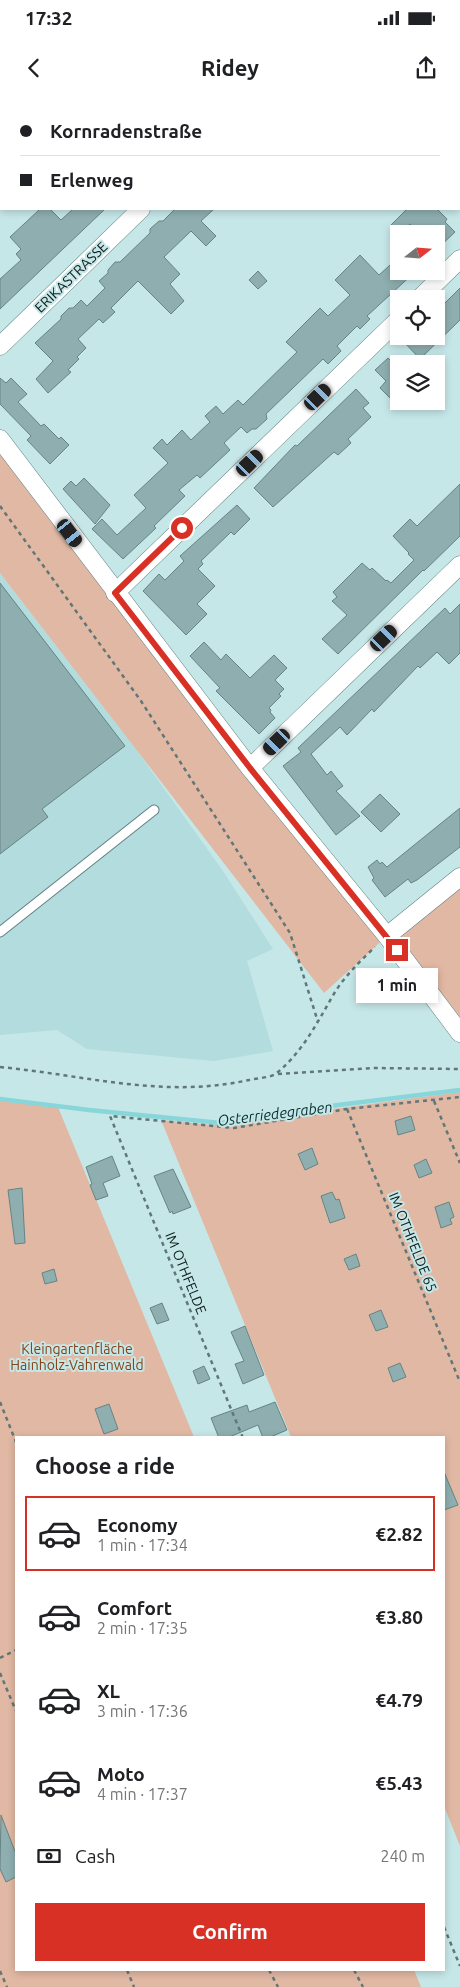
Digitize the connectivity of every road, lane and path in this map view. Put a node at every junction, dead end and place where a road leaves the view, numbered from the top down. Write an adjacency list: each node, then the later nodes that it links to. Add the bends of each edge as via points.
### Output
1 (140, 210): 5 (street, ERIKASTRASSE)
2 (460, 260): 3 (street)
3 (428, 290)
4 (390, 328): 9 (street)
5 (0, 346)
6 (0, 439): 9 (street)
7 (0, 506): 15 (path, via 141,701 290,933)
8 (460, 565): 10 (street)
9 (115, 593): 10 (street)
10 (250, 768): 14 (street)
11 (154, 810): 13 (lane)
12 (460, 877): 14 (street)
13 (0, 932)
14 (387, 936): 15 (path, via 357,964); 16 (street)
15 (318, 1022): 19 (path, via 306,1042)
16 (460, 1033)
17 (0, 1067): 19 (path, via 172,1088 208,1086)
18 (460, 1069): 19 (path, via 372,1068)
19 (276, 1074)
20 (460, 1097): 21 (path)
21 (434, 1101): 22 (path); 23 (path)
22 (347, 1109): 24 (path, IM OTHFELDE 65); 26 (path, IM OTHFELDE, via 234,1128 110,1116)
23 (460, 1163)
24 (460, 1382)
25 (0, 1402): 27 (path)
26 (242, 1436)
27 (15, 1440)
28 (15, 1650): 29 (path)
29 (0, 1658)
30 (0, 1673): 31 (path)
31 (15, 1709)
32 (445, 1929): 33 (path)
33 (460, 1966)
34 (0, 1971): 38 (path)
35 (127, 1971): 39 (path)
36 (270, 1971): 40 (path)
37 (355, 1971): 41 (path)
38 (7, 1987)
39 (134, 1987)
40 (278, 1987)
41 (363, 1987)

